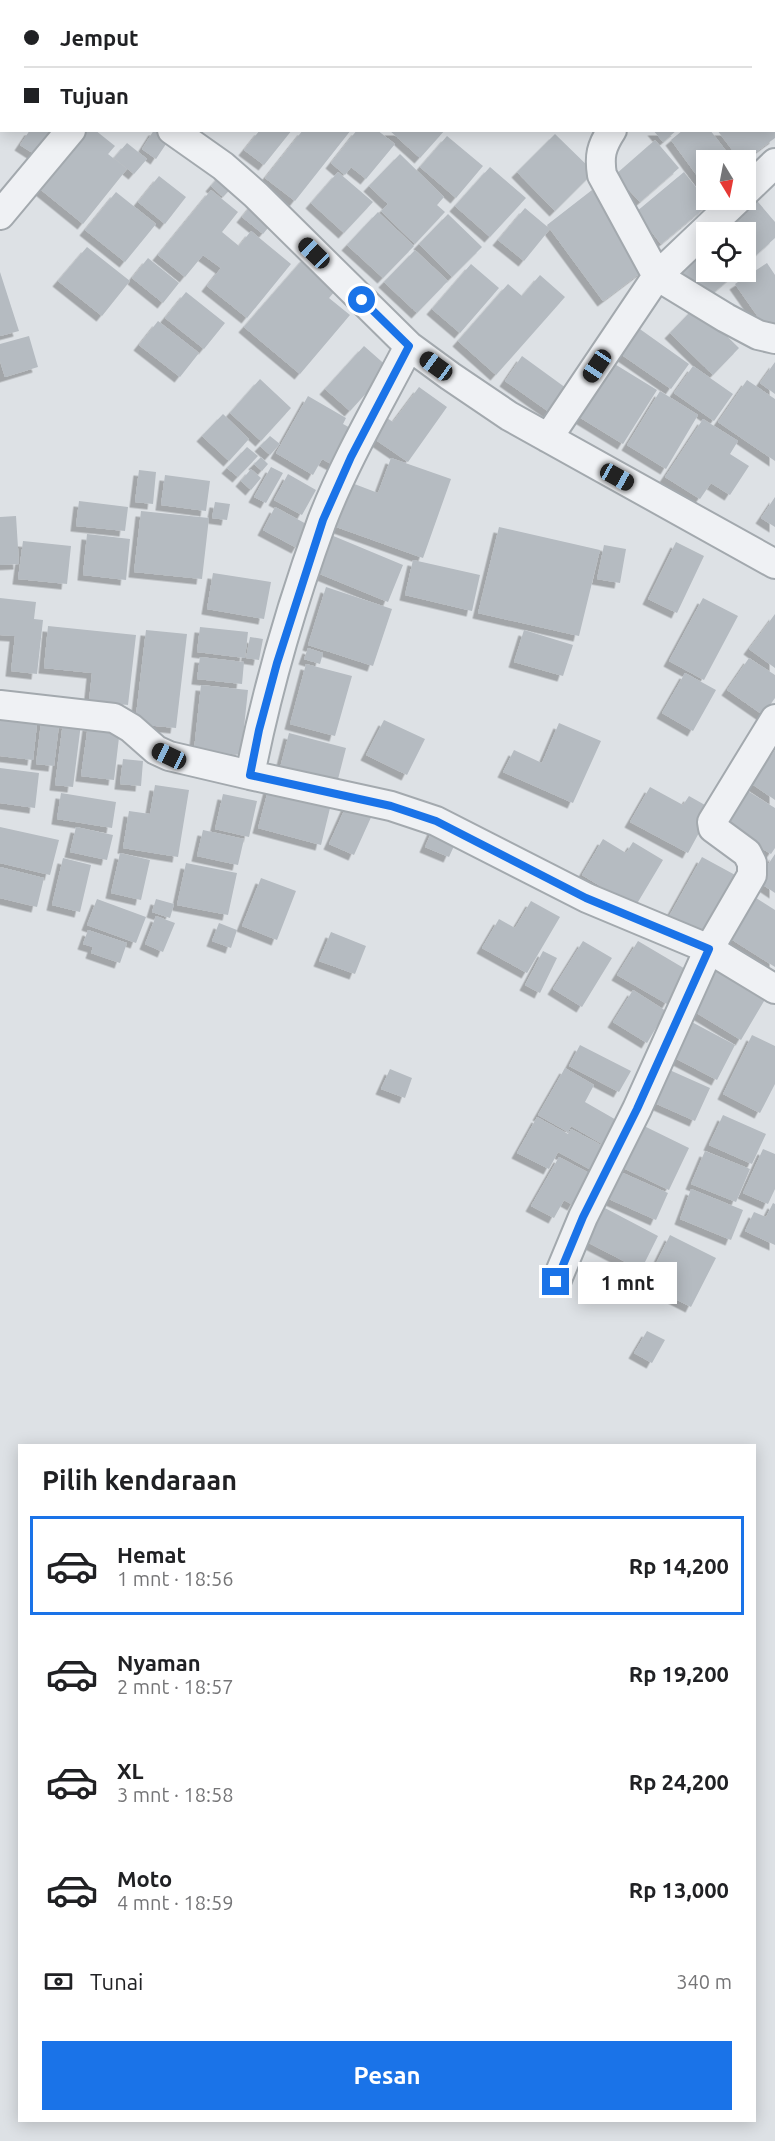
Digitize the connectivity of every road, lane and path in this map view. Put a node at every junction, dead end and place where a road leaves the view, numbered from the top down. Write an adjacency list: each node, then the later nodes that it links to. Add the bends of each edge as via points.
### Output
1 (69, 132): 7 (street)
2 (175, 132): 10 (street, via 256,195)
3 (611, 132): 8 (street, via 599,159 602,175)
4 (775, 163): 5 (street)
5 (756, 181)
6 (726, 210): 8 (street)
7 (0, 215)
8 (657, 276): 9 (street, via 726,318 758,335); 11 (street)
9 (775, 339)
10 (409, 346): 11 (street, via 509,416); 15 (street, via 323,520 274,674)
11 (548, 438): 12 (street)
12 (775, 564)
13 (0, 705): 15 (street, via 114,718 169,756)
14 (775, 719): 16 (street, via 712,819 713,828 747,853 753,870)
15 (250, 775): 16 (street, via 391,806 436,821 586,898)
16 (709, 949): 17 (street); 18 (street)
17 (775, 989)
18 (556, 1282)

